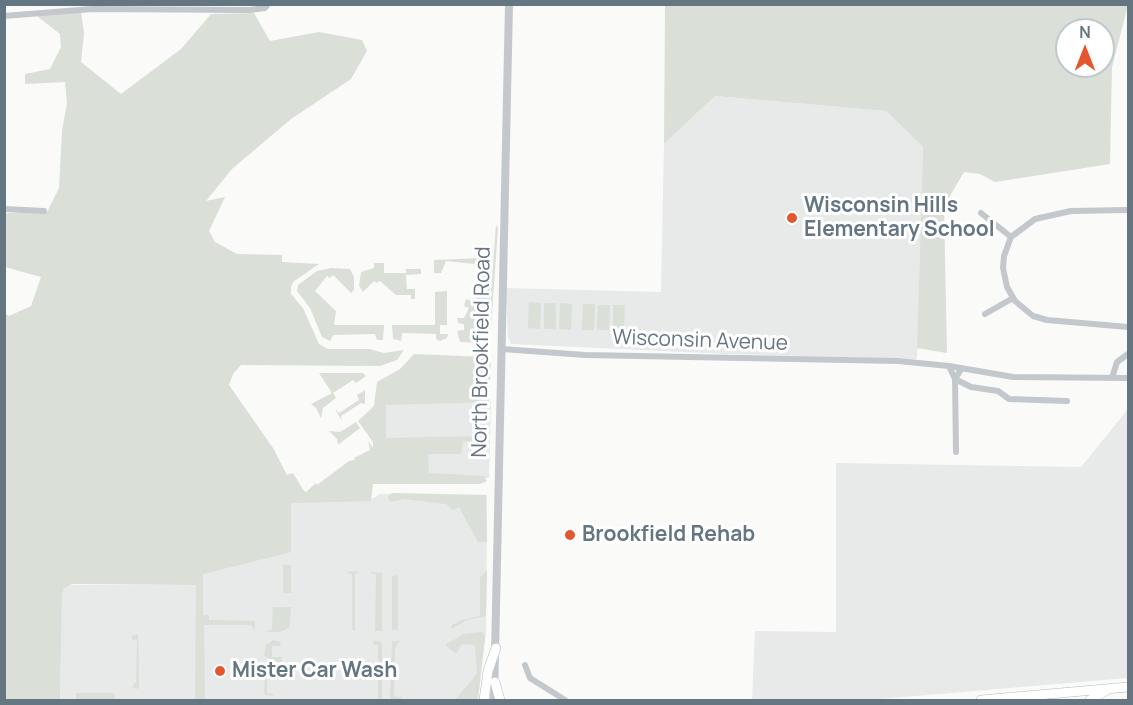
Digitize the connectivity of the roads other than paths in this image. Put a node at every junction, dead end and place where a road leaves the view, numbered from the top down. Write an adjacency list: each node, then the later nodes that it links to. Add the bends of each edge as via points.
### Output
1 (508, 4): 12 (street, North Brookfield Road)
2 (267, 6): 3 (street, via 92,9)
3 (4, 16)
4 (4, 209): 6 (street)
5 (1128, 210): 8 (street, via 1089,209 1045,216 1025,224)
6 (44, 211)
7 (981, 213): 8 (street)
8 (1011, 237): 9 (street, via 1003,268)
9 (1013, 298): 10 (street); 11 (street, via 1040,318)
10 (985, 314)
11 (1128, 327)
12 (502, 349): 14 (street, Wisconsin Avenue, via 585,355 898,361); 21 (street, North Brookfield Road)
13 (1128, 354): 16 (street, via 1117,362)
14 (949, 366): 15 (street, Wisconsin Avenue); 18 (street)
15 (962, 368): 16 (street, Wisconsin Avenue, via 1013,377); 18 (street)
16 (1112, 378): 17 (street, Wisconsin Avenue)
17 (1128, 378)
18 (954, 379): 19 (street, via 970,387 998,391 1009,399); 20 (street)
19 (1067, 400)
20 (956, 452)
21 (496, 648): 23 (street, North Brookfield Road); 26 (main road)
22 (525, 665): 29 (street, via 530,678)
23 (495, 682): 27 (street, North Brookfield Road); 28 (main road)
24 (1128, 687): 25 (main road)
25 (1109, 689): 31 (main road); 32 (main road)
26 (484, 700)
27 (495, 700)
28 (500, 700)
29 (565, 700)
30 (981, 700): 31 (main road)
31 (996, 700)
32 (1090, 700)

